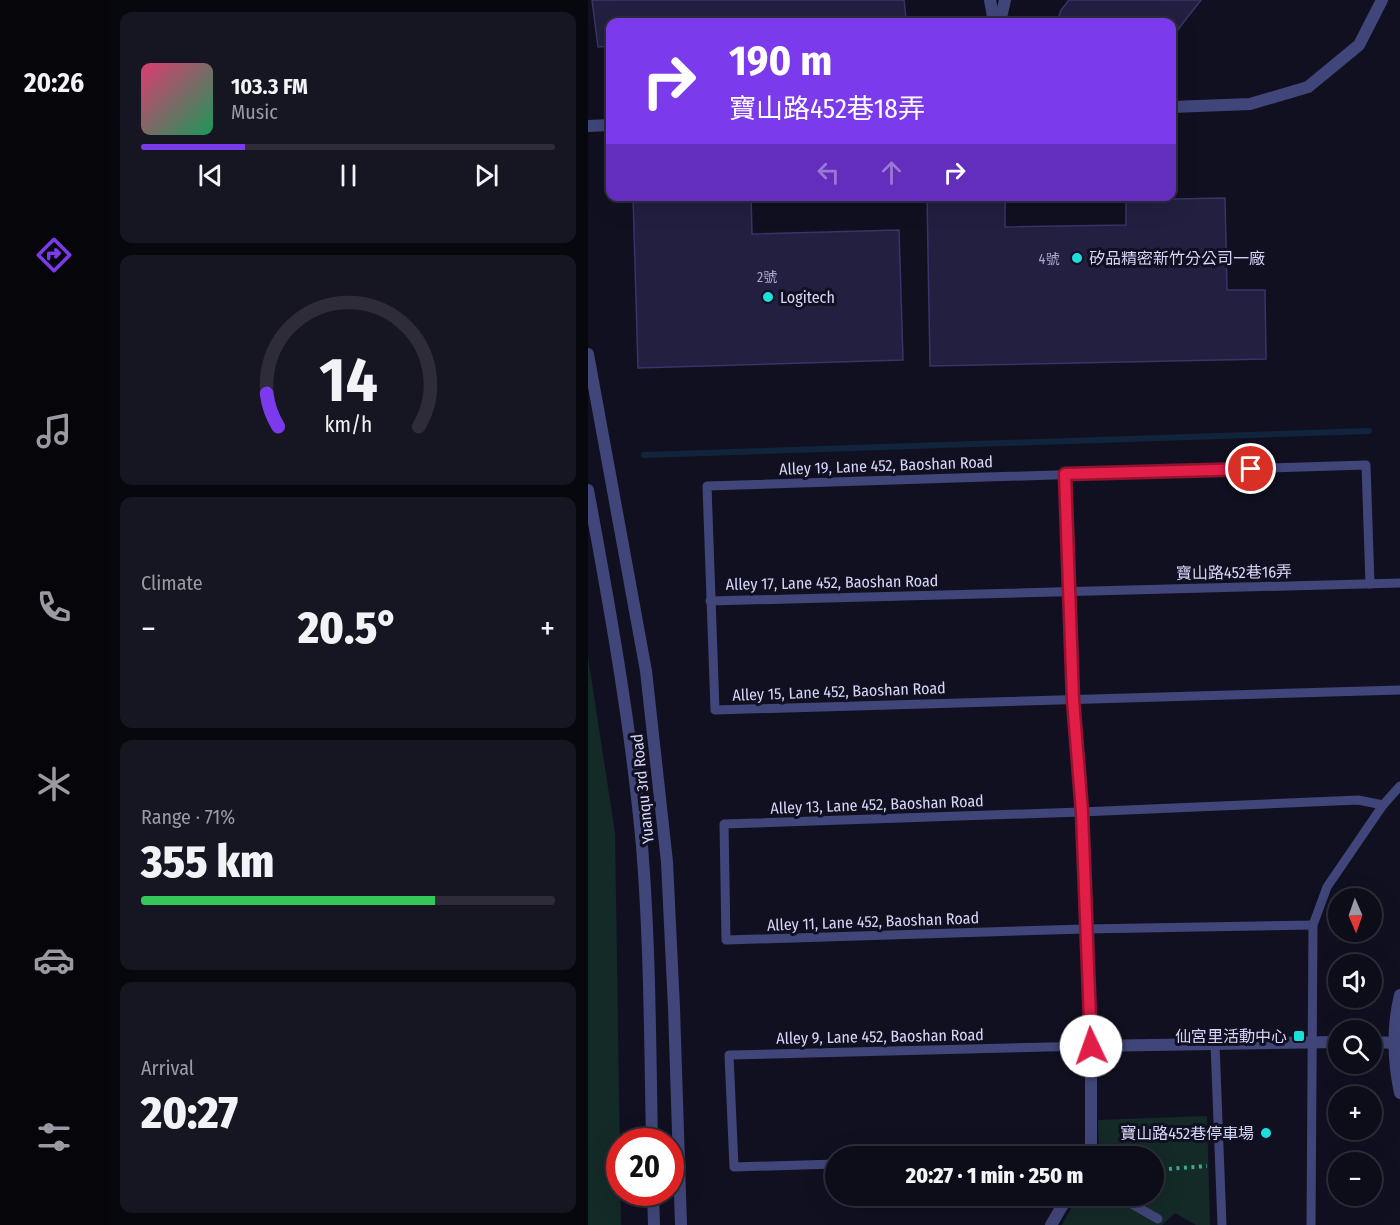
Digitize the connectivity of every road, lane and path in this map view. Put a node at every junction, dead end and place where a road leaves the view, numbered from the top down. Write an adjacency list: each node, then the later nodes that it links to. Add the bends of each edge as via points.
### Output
1 (990, 0): 4 (street)
2 (1005, 0): 5 (street)
3 (1382, 0): 6 (street, via 1359,45 1308,87 1250,104)
4 (993, 18)
5 (1001, 18)
6 (1176, 107)
7 (606, 125): 8 (street)
8 (588, 126)
9 (588, 354): 43 (street, Yuanqu 3rd Road, via 646,671 667,862)
10 (1065, 474): 11 (lane, Alley 19, Lane 452, Baoshan Road); 14 (lane, Alley 19, Lane 452, Baoshan Road, via 1366,465); 15 (lane)
11 (707, 486): 16 (lane, Alley 17, Lane 452, Baoshan Road)
12 (588, 490): 33 (street, Yuanqu 3rd Road, via 621,673 642,846)
13 (1400, 583): 14 (lane, 寶山路452巷16弄)
14 (1370, 584): 15 (lane, 寶山路452巷16弄)
15 (1069, 591): 16 (lane, Alley 17, Lane 452, Baoshan Road); 18 (lane)
16 (710, 601): 18 (lane, Alley 15, Lane 452, Baoshan Road, via 715,710)
17 (1400, 690): 18 (lane)
18 (1073, 700): 21 (lane)
19 (1400, 786): 20 (lane)
20 (1383, 805): 21 (lane, via 1358,800); 23 (lane, via 1328,887)
21 (1082, 812): 22 (lane, Alley 13, Lane 452, Baoshan Road, via 724,824); 24 (lane)
22 (725, 876): 24 (lane, Alley 11, Lane 452, Baoshan Road, via 726,940)
23 (1313, 925): 24 (lane); 26 (lane)
24 (1085, 929): 31 (lane)
25 (1400, 996): 29 (street, via 1395,1016)
26 (1312, 1042): 27 (street); 30 (street); 46 (lane)
27 (1328, 1042)
28 (1382, 1042): 29 (street)
29 (1397, 1043): 32 (street)
30 (1215, 1044): 31 (street); 45 (lane)
31 (1091, 1046): 34 (street); 35 (lane, Alley 9, Lane 452, Baoshan Road, via 729,1055 734,1167)
32 (1400, 1093)
33 (652, 1128)
34 (1091, 1146)
35 (825, 1164)
36 (1190, 1168): 37 (path)
37 (1164, 1169)
38 (653, 1206): 42 (street)
39 (1062, 1206): 44 (street)
40 (1135, 1206): 41 (lane)
41 (1158, 1219)
42 (654, 1225)
43 (681, 1225)
44 (1050, 1225)
45 (1222, 1225)
46 (1311, 1225)

